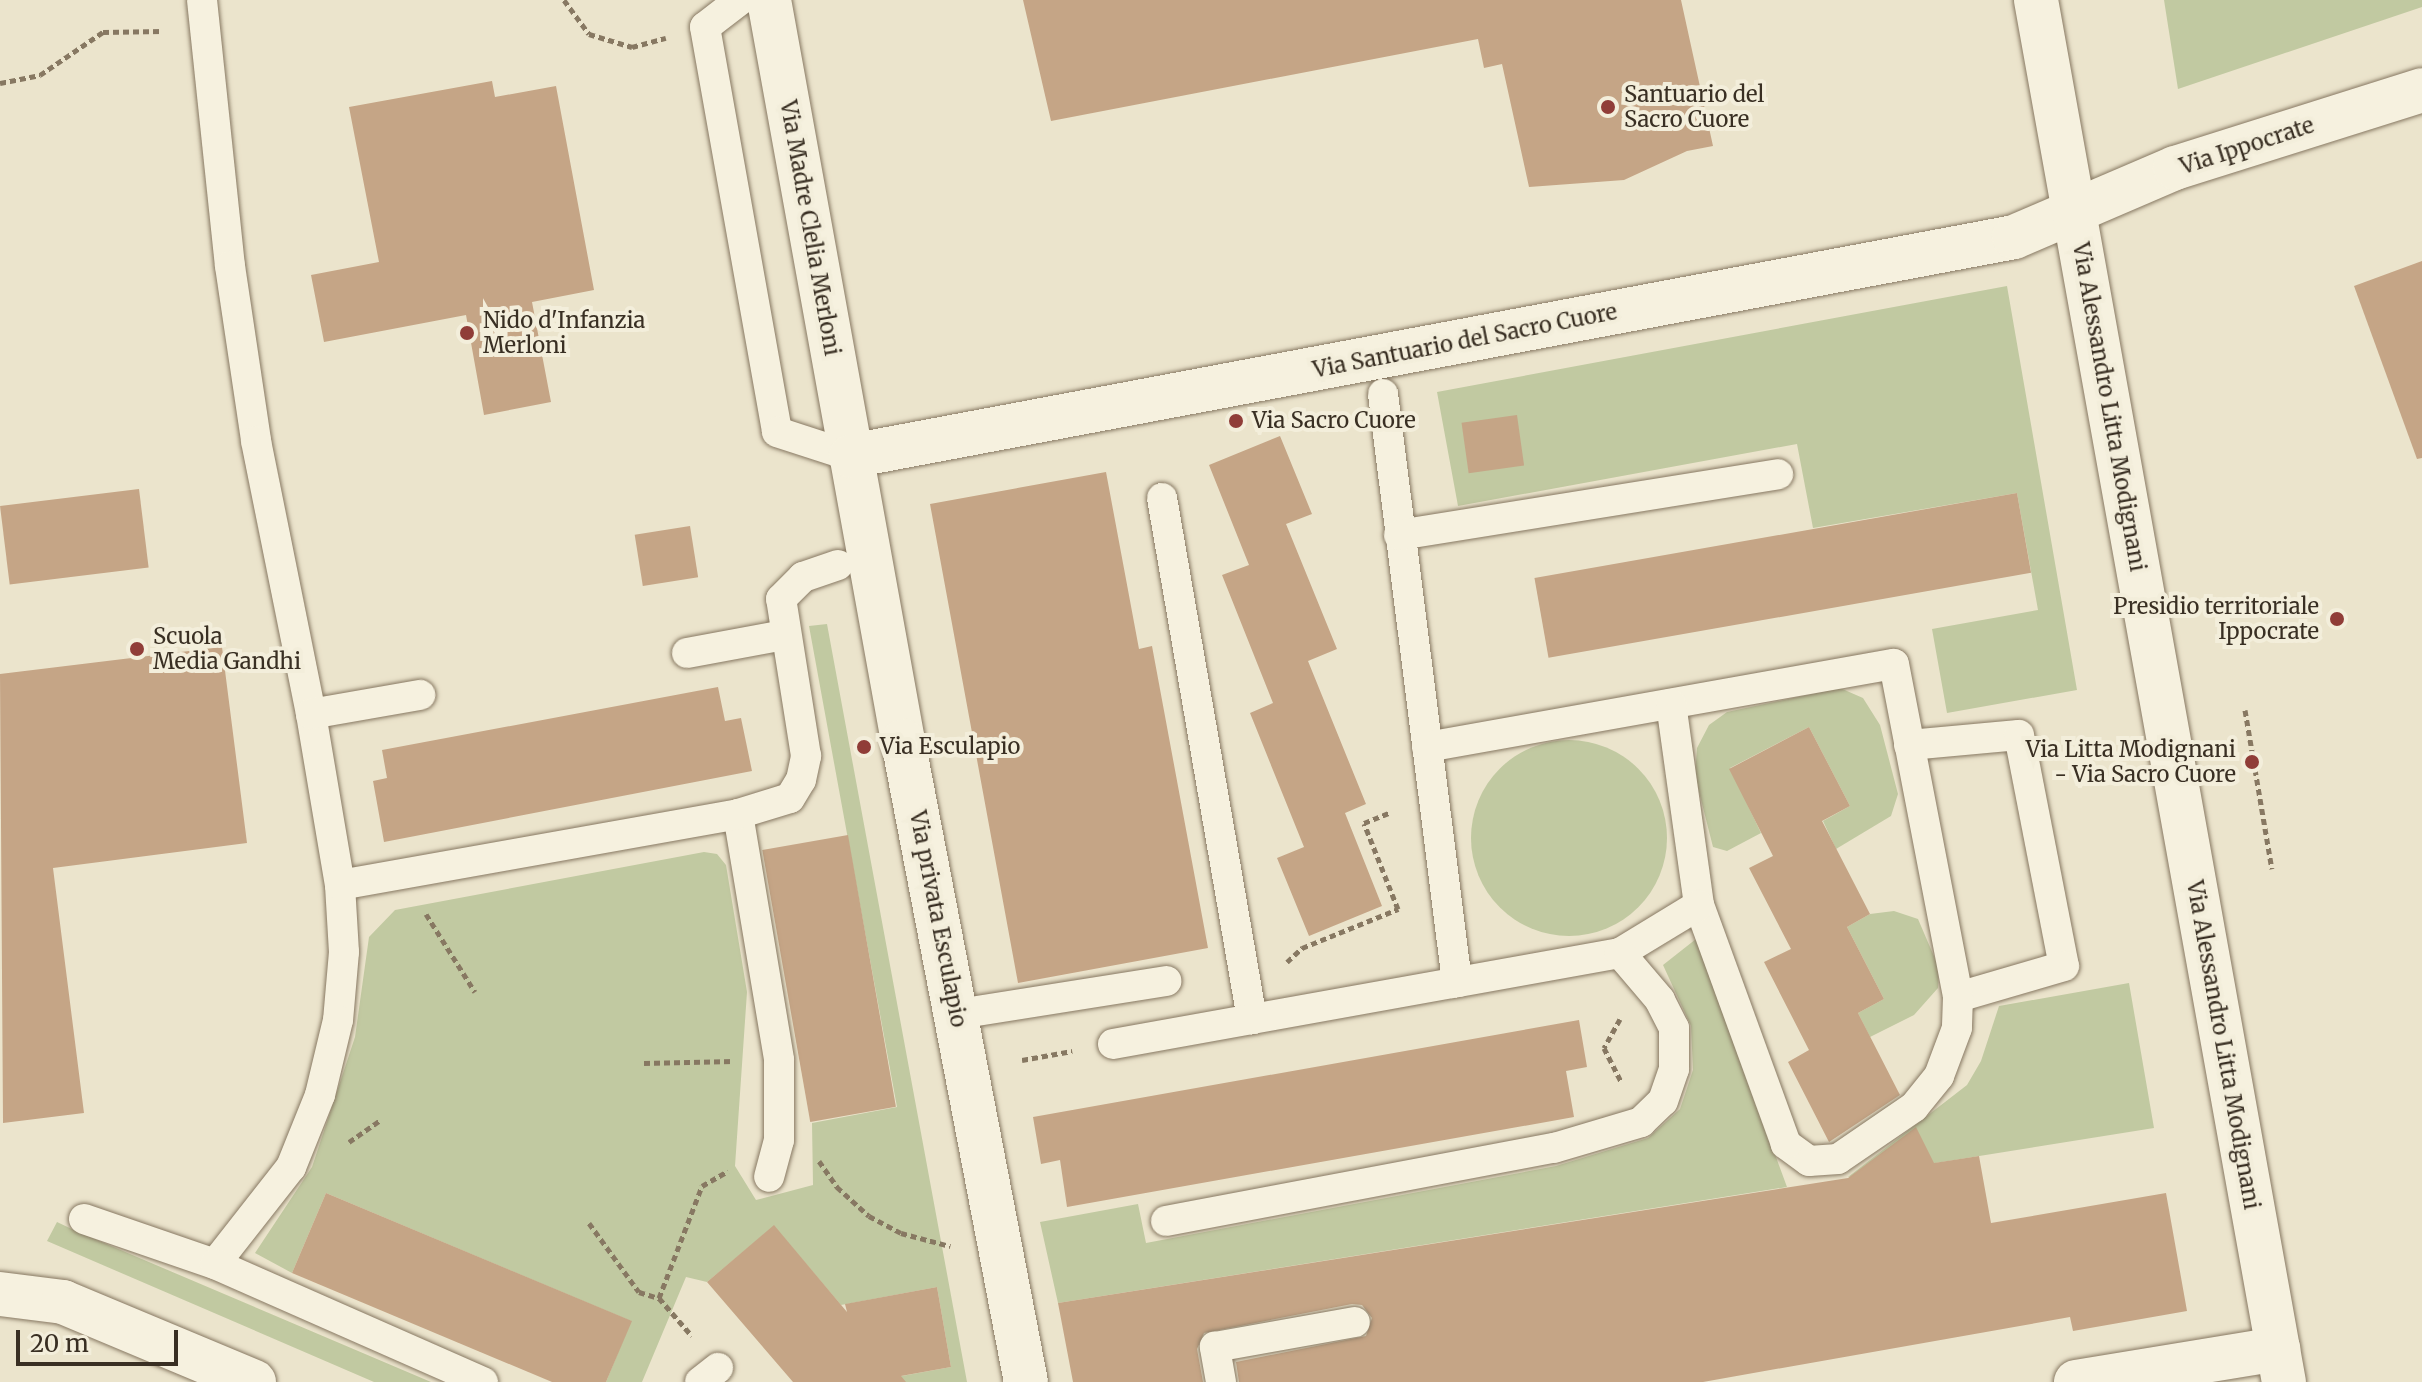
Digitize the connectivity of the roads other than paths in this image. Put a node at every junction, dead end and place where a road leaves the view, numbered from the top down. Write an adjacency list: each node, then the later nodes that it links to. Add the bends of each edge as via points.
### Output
1 (202, 0): 17 (lane, via 256,441)
2 (740, 0): 8 (lane, via 705,27 777,432)
3 (769, 0): 8 (street, Via Madre Clelia Merloni)
4 (2036, 0): 6 (street, Via Alessandro Litta Modignani)
5 (2422, 90): 6 (street, Via Ippocrate, via 2175,168)
6 (2075, 210): 8 (street, Via Santuario del Sacro Cuore, via 2014,237); 36 (street, Via Alessandro Litta Modignani)
7 (1383, 394): 11 (lane)
8 (851, 456): 28 (street, Via privata Esculapio)
9 (1778, 474): 11 (lane)
10 (1162, 498): 27 (lane)
11 (1399, 535): 19 (lane)
12 (838, 565): 13 (lane, via 803,577 781,599)
13 (784, 635): 14 (lane); 20 (lane, via 806,756 801,780 790,798)
14 (687, 653)
15 (420, 695): 17 (lane)
16 (1671, 704): 18 (lane, via 1894,664); 19 (lane); 22 (lane)
17 (311, 714): 21 (lane)
18 (1909, 745): 26 (lane); 26 (lane, via 2019,735 2064,966)
19 (1427, 747): 25 (lane)
20 (738, 814): 21 (lane); 30 (lane, via 779,1060 779,1140)
21 (340, 885): 33 (lane, via 344,952 338,1020 320,1095 291,1167)
22 (1699, 905): 23 (lane); 26 (lane, via 1786,1144 1809,1161 1838,1159 1914,1107 1948,1057 1957,1028)
23 (1620, 953): 25 (lane); 32 (lane, via 1643,976 1674,1028 1674,1069 1663,1101 1641,1122 1554,1148)
24 (1166, 981): 28 (lane)
25 (1457, 982): 27 (lane)
26 (1958, 997)
27 (1250, 1009): 29 (lane)
28 (958, 1014): 39 (street, Via privata Esculapio)
29 (1113, 1044)
30 (769, 1177)
31 (84, 1219): 33 (lane)
32 (1166, 1221)
33 (215, 1264): 38 (lane)
34 (15, 1294): 37 (street, via 63,1302)
35 (1355, 1322): 40 (lane, via 1215,1347)
36 (2281, 1366): 41 (street)
37 (254, 1382)
38 (483, 1382)
39 (1026, 1382)
40 (1221, 1382)
41 (2076, 1382)

